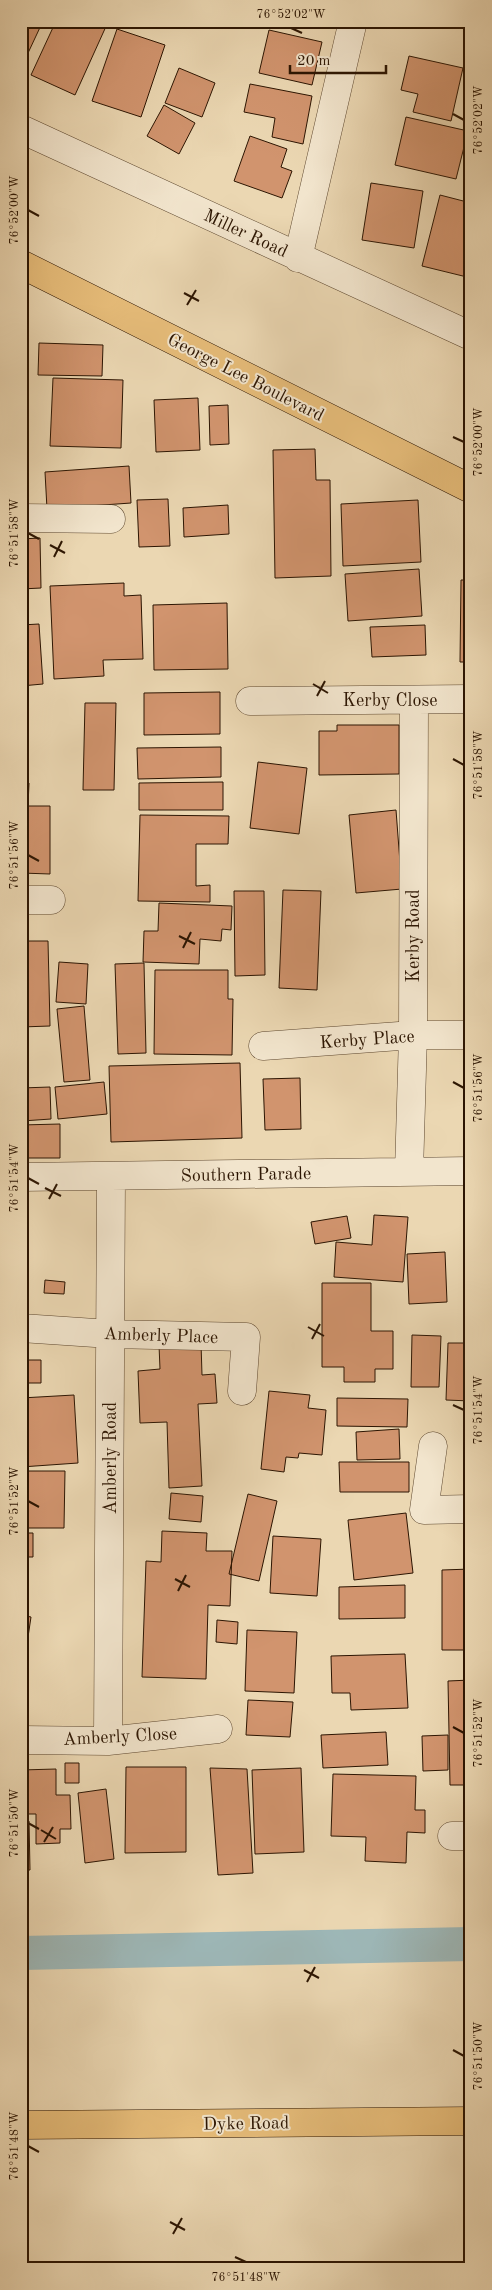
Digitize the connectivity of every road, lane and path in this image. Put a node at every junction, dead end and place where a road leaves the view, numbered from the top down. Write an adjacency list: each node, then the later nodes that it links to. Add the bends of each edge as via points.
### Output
1 (353, 21): 3 (street)
2 (21, 129): 3 (street, Miller Road)
3 (298, 258): 5 (street, Miller Road)
4 (21, 264): 6 (main road, George Lee Boulevard)
5 (471, 336)
6 (471, 489)
7 (21, 518): 8 (street)
8 (111, 519)
9 (471, 700): 11 (street, Kerby Close)
10 (250, 701): 11 (street, Kerby Close)
11 (414, 701): 14 (street, Kerby Road)
12 (21, 900): 13 (street)
13 (51, 900)
14 (413, 1035): 15 (street, Kerby Place); 16 (street, Kerby Place); 18 (street, Kerby Road)
15 (471, 1035)
16 (263, 1046)
17 (471, 1171): 18 (street, Southern Parade)
18 (409, 1172): 19 (street, Southern Parade)
19 (111, 1176): 20 (street, Southern Parade); 22 (street, Amberly Road)
20 (21, 1177)
21 (21, 1328): 22 (street, Amberly Place)
22 (110, 1334): 23 (street, Amberly Place, via 246,1337); 28 (street, Amberly Road)
23 (242, 1392)
24 (433, 1446): 25 (street, via 424,1510)
25 (471, 1508)
26 (218, 1729): 28 (street, Amberly Close)
27 (21, 1740): 28 (street, Amberly Close)
28 (108, 1741)
29 (471, 2120): 30 (main road, Dyke Road)
30 (21, 2125)

